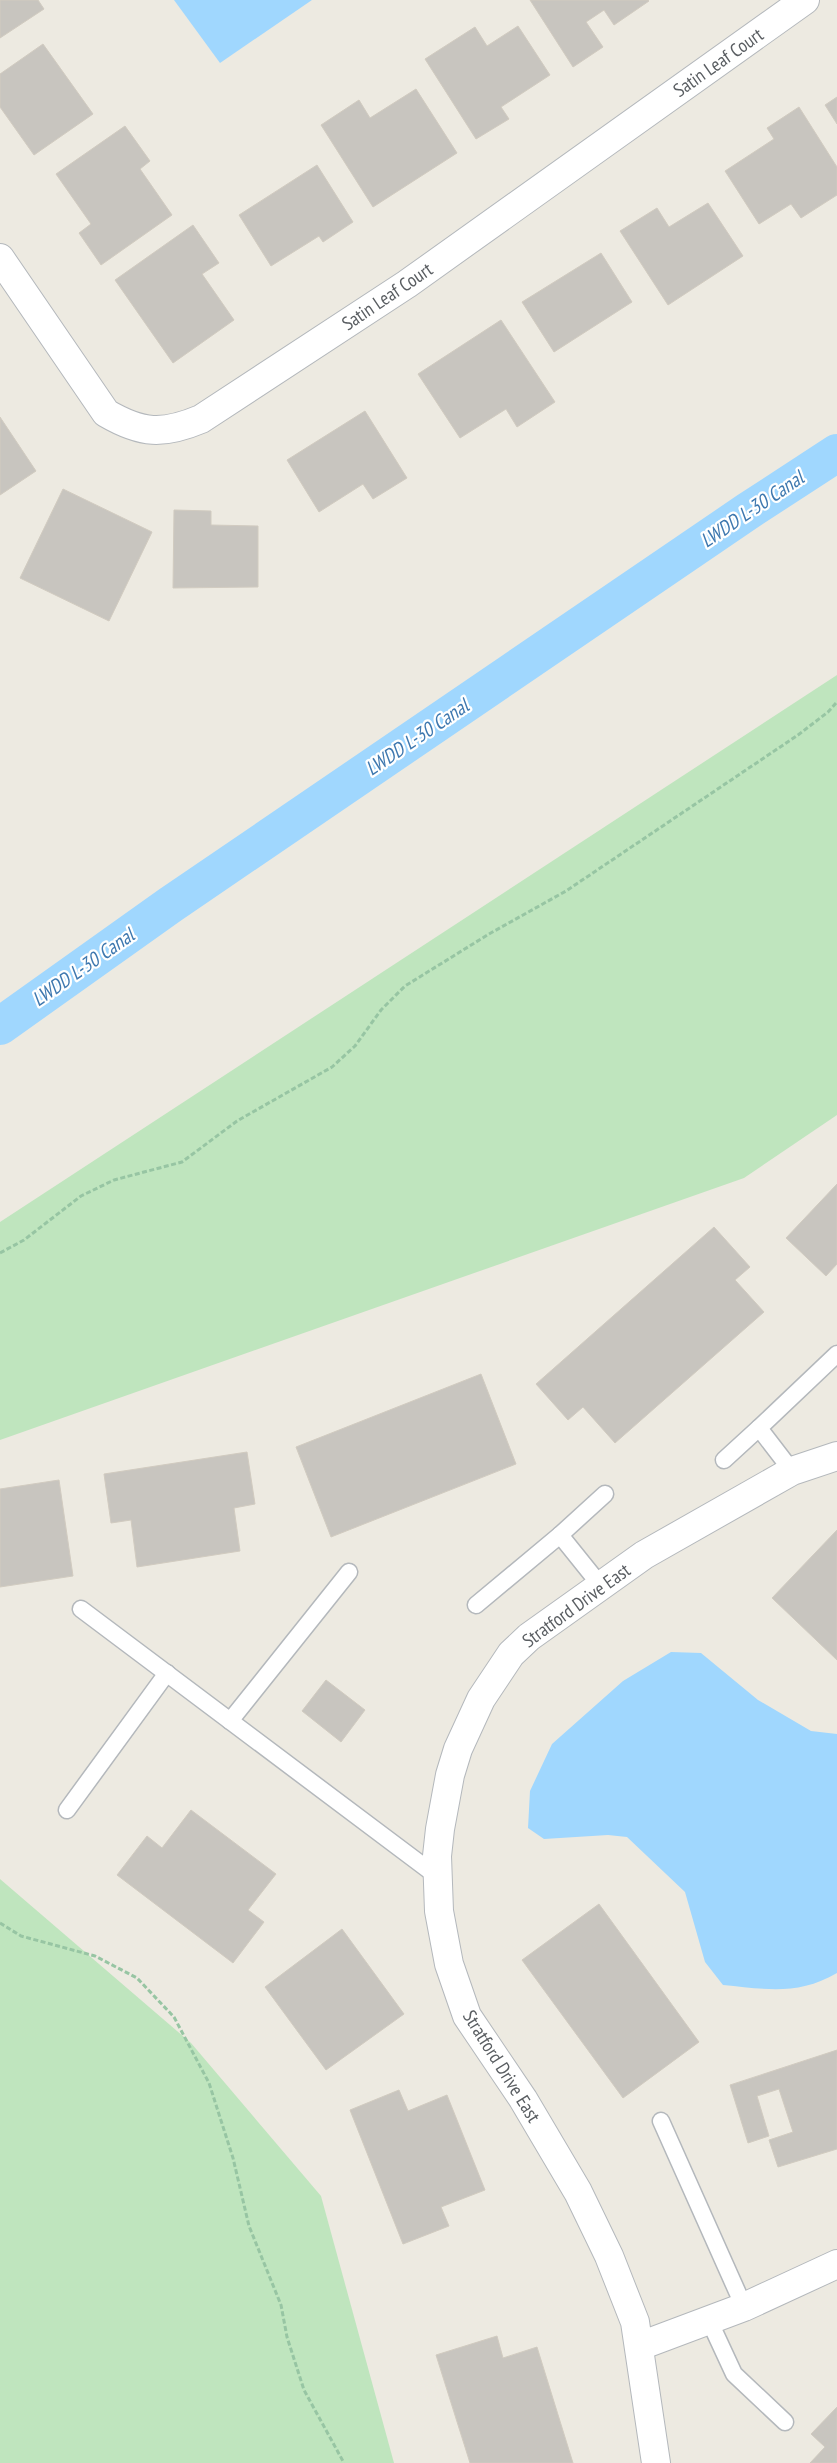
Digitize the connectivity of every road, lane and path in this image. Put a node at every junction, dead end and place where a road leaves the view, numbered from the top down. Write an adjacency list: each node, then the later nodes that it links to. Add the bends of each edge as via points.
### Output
1 (805, 0): 2 (street, Satin Leaf Court, via 407,284 201,419 179,428 153,431 128,426 106,413)
2 (0, 258)
3 (837, 702): 4 (path, via 798,734 566,891 405,986 381,1010 356,1046 332,1066 237,1121 182,1162 114,1180 81,1196 24,1240)
4 (0, 1252)
5 (837, 1354): 6 (lane)
6 (759, 1428): 8 (lane); 9 (lane)
7 (837, 1456): 9 (street, Stratford Drive East)
8 (724, 1460)
9 (792, 1471): 13 (street, Stratford Drive East, via 644,1554)
10 (605, 1494): 11 (lane)
11 (560, 1535): 13 (lane); 14 (lane)
12 (349, 1572): 17 (lane)
13 (601, 1586): 19 (street, Stratford Drive East, via 529,1637 511,1654 481,1700 458,1749 450,1775 440,1829)
14 (476, 1605)
15 (81, 1609): 16 (lane)
16 (167, 1673): 17 (lane); 18 (lane)
17 (230, 1721): 19 (lane)
18 (67, 1810)
19 (438, 1877): 25 (street, Stratford Drive East, via 439,1911 449,1964 467,2016 523,2099 578,2192 636,2322)
20 (0, 1923): 27 (path, via 21,1936 95,1956 137,1978 174,2017 209,2083 249,2226 281,2305 304,2390)
21 (661, 2121): 23 (lane)
22 (837, 2264): 23 (street)
23 (744, 2307): 24 (street)
24 (709, 2320): 25 (street); 26 (lane, via 734,2374)
25 (640, 2346): 28 (street, Stratford Drive East)
26 (785, 2422)
27 (344, 2463)
28 (656, 2463)

